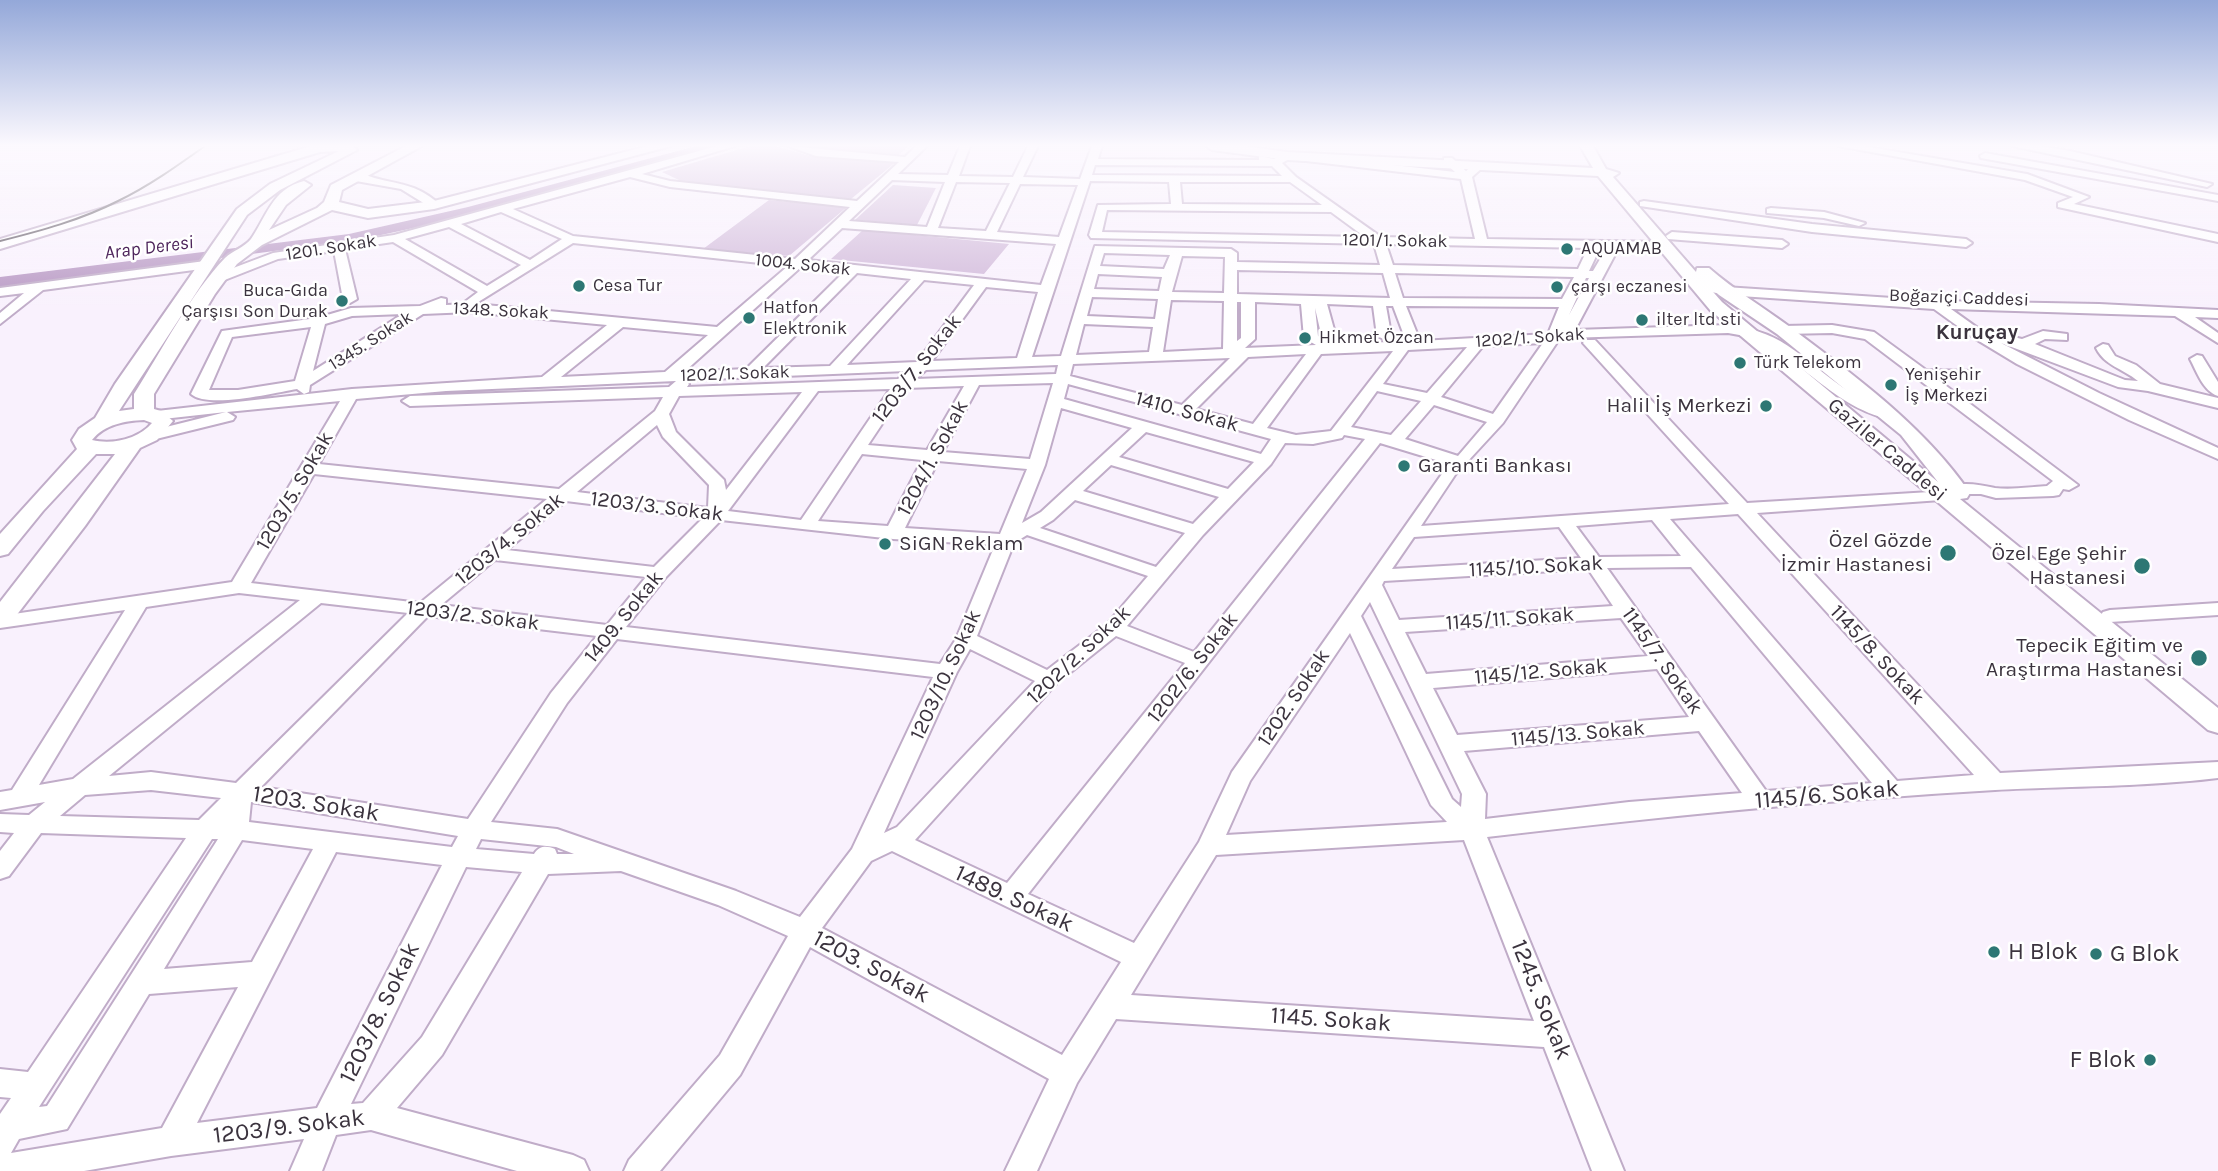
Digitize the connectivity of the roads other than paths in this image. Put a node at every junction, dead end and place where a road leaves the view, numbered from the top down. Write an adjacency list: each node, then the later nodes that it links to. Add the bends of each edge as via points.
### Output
1 (122, 201): 39 (main road)
2 (142, 201): 49 (main road)
3 (256, 201): 62 (main road, via 242,212 218,247)
4 (282, 201): 47 (main road, 1201. Sokak)
5 (330, 201): 47 (main road)
6 (334, 201): 24 (main road, via 338,209 361,212)
7 (427, 201): 24 (street)
8 (451, 201): 24 (main road)
9 (534, 201): 30 (street, 1201. Sokak)
10 (821, 201): 25 (street)
11 (865, 201): 25 (street)
12 (944, 201): 37 (street)
13 (1008, 201): 40 (street)
14 (1079, 201): 27 (street)
15 (1176, 201): 29 (street)
16 (1324, 201): 31 (street)
17 (1472, 201): 45 (street)
18 (1633, 201): 50 (main road, Gaziler Caddesi)
19 (1640, 201): 23 (main road, Gaziler Caddesi)
20 (2073, 201): 42 (street, via 2062,205)
21 (2101, 201): 36 (street)
22 (2173, 201): 26 (street)
23 (1644, 204): 35 (street, via 1798,212); 48 (street, via 1824,230); 50 (main road, Gaziler Caddesi)
24 (434, 205)
25 (860, 205): 34 (street)
26 (2192, 206)
27 (1077, 207): 28 (street, 1201/1. Sokak); 41 (street)
28 (1102, 207): 29 (street, 1201/1. Sokak); 38 (street)
29 (1177, 208): 33 (street, 1201/1. Sokak)
30 (503, 209): 32 (street, 1201. Sokak); 44 (street, 1004. Sokak)
31 (1336, 209): 33 (street, 1201/1. Sokak); 46 (street)
32 (451, 223): 43 (street, 1201. Sokak); 58 (street)
33 (1203, 223): 38 (street, 1201/1. Sokak, via 1095,235); 56 (street, 1201/1. Sokak)
34 (840, 224): 37 (street, 1201/1. Sokak); 57 (street)
35 (1873, 225)
36 (2218, 225)
37 (931, 231): 40 (street, 1201/1. Sokak)
38 (1096, 231): 41 (street, 1201/1. Sokak)
39 (0, 234)
40 (990, 235): 41 (street, 1201/1. Sokak)
41 (1066, 236): 69 (street)
42 (2218, 237)
43 (395, 238): 54 (street, 1201. Sokak); 72 (street)
44 (570, 239): 57 (street, 1004. Sokak); 58 (street)
45 (1481, 239): 46 (street, 1201/1. Sokak); 50 (street, 1201/1. Sokak); 52 (street, 1201/1. Sokak)
46 (1379, 241): 56 (street, 1201/1. Sokak); 61 (street)
47 (257, 242): 62 (main road, 1201. Sokak)
48 (1966, 243)
49 (0, 244)
50 (1667, 244): 51 (street); 53 (street, 1201/1. Sokak); 70 (main road, Gaziler Caddesi)
51 (1782, 244)
52 (1596, 245): 53 (street, 1201/1. Sokak); 64 (street, 1202. Sokak)
53 (1614, 245): 65 (street, 1202. Sokak)
54 (339, 248): 62 (street, 1201. Sokak, via 277,256); 76 (street)
55 (1177, 251): 56 (street, 1203/10. Sokak); 60 (street, 1203/10. Sokak, via 1099,249); 63 (street)
56 (1231, 253): 61 (street); 77 (street)
57 (796, 264): 59 (street, 1004. Sokak); 97 (street)
58 (530, 265): 72 (street)
59 (853, 270): 66 (street, 1004. Sokak); 115 (street)
60 (1094, 270): 63 (street); 73 (street, 1203/10. Sokak)
61 (1388, 270): 64 (street); 83 (street)
62 (211, 272): 68 (street); 132 (main road, 1201. Sokak, via 144,394); 135 (main road, via 125,384)
63 (1169, 273): 75 (street)
64 (1582, 273): 65 (street); 84 (street, 1202. Sokak)
65 (1597, 276): 99 (street, 1202. Sokak)
66 (920, 277): 67 (street, 1004. Sokak); 114 (street)
67 (982, 283): 69 (street, 1004. Sokak); 112 (street, 1203/7. Sokak)
68 (38, 287): 71 (street); 91 (street)
69 (1041, 288): 111 (street)
70 (1714, 289): 74 (street); 87 (street, Boğaziçi Caddesi); 96 (main road, Gaziler Caddesi); 96 (main road, Gaziler Caddesi)
71 (0, 292)
72 (487, 292): 80 (street)
73 (1088, 293): 75 (street); 92 (street, 1203/10. Sokak)
74 (1780, 294): 85 (street); 96 (street, via 1767,301)
75 (1166, 296): 77 (street); 95 (street)
76 (350, 299): 81 (street); 94 (street)
77 (1231, 299): 78 (street); 108 (street)
78 (1248, 299): 79 (street); 108 (street, via 1248,339)
79 (1313, 300): 82 (street); 106 (street, via 1311,338)
80 (472, 301): 81 (street); 89 (street)
81 (441, 302): 88 (street, 1345. Sokak)
82 (1379, 302): 83 (street); 105 (street, via 1384,336)
83 (1398, 302): 84 (street); 105 (street)
84 (1566, 303): 99 (street, 1202. Sokak)
85 (1938, 305): 86 (street); 98 (street)
86 (2015, 308): 87 (street); 98 (street)
87 (2174, 309): 90 (street); 101 (street)
88 (418, 311): 89 (street, 1348. Sokak); 94 (street, 1348. Sokak, via 351,312); 126 (street, 1345. Sokak)
89 (523, 311): 93 (street, 1348. Sokak)
90 (2218, 312)
91 (0, 320)
92 (1080, 320): 95 (street); 113 (street, 1203/10. Sokak)
93 (621, 321): 97 (street, 1348. Sokak); 118 (street)
94 (319, 322): 126 (street, 1345. Sokak); 126 (street, 1345. Sokak, via 227,334 199,394)
95 (1162, 323): 109 (street)
96 (1762, 331): 99 (street, 1202/1. Sokak); 103 (street); 117 (street, via 1817,328 1861,332); 153 (main road, Gaziler Caddesi); 153 (main road, Gaziler Caddesi, via 1908,431)
97 (722, 332): 119 (street)
98 (1973, 332): 104 (street); 144 (street, via 2146,424)
99 (1559, 336): 102 (street, 1202/1. Sokak); 103 (street); 134 (street, 1202. Sokak)
100 (2062, 337): 104 (street, via 2043,335)
101 (2218, 339)
102 (1479, 342): 105 (street, 1202/1. Sokak); 128 (street)
103 (1590, 343): 156 (street, 1145/8. Sokak)
104 (2023, 344): 124 (street, via 2123,384)
105 (1410, 346): 106 (street, 1202/1. Sokak); 123 (street)
106 (1324, 348): 108 (street, 1202/1. Sokak); 138 (street)
107 (2103, 348): 124 (street, via 2109,359 2131,368)
108 (1237, 353): 109 (street, 1202/1. Sokak); 131 (street)
109 (1156, 357): 113 (street, 1202/1. Sokak)
110 (2197, 359): 125 (street)
111 (1023, 362): 112 (street, 1202/1. Sokak); 113 (street, 1202/1. Sokak)
112 (921, 367): 114 (street, 1202/1. Sokak); 121 (street, 1203/7. Sokak)
113 (1065, 369): 120 (street, 1202/1. Sokak); 129 (street, 1203/10. Sokak); 131 (street, 1410. Sokak)
114 (834, 370): 115 (street, 1202/1. Sokak)
115 (751, 372): 119 (street, 1202/1. Sokak)
116 (1971, 374): 117 (street)
117 (1922, 375): 151 (street, via 2069,485)
118 (547, 381): 119 (street, 1202/1. Sokak); 127 (street, 1202/1. Sokak, via 446,386)
119 (678, 381): 122 (street, 1202/1. Sokak); 127 (street, 1202/1. Sokak); 133 (street, 1203/4. Sokak)
120 (973, 383): 121 (street, 1202/1. Sokak); 145 (street, 1204/1. Sokak)
121 (900, 384): 122 (street, 1202/1. Sokak); 143 (street, 1203/7. Sokak)
122 (814, 386): 157 (street, 1409. Sokak)
123 (1373, 386): 128 (street); 137 (street)
124 (2158, 389): 130 (street)
125 (2218, 391)
126 (305, 392): 127 (street, 1202/1. Sokak); 132 (street, 1202/1. Sokak); 140 (street)
127 (349, 399): 150 (street, 1203/5. Sokak)
128 (1432, 399): 134 (street); 141 (street)
129 (1055, 401): 136 (street); 149 (street, 1203/10. Sokak)
130 (2218, 403)
131 (1184, 412): 138 (street, 1410. Sokak)
132 (149, 414): 135 (main road); 140 (main road, 1201. Sokak, via 163,421 162,426)
133 (661, 414): 154 (street, 1203/4. Sokak); 157 (street, via 670,434 718,484)
134 (1497, 420): 148 (street, 1202. Sokak)
135 (102, 424): 142 (main road, via 84,435 84,445)
136 (1144, 425): 146 (street); 147 (street)
137 (1340, 429): 139 (street, 1410. Sokak, via 1336,435 1313,440); 141 (street)
138 (1257, 430): 139 (street, 1410. Sokak)
139 (1280, 438): 147 (street, 1202/2. Sokak)
140 (141, 439): 142 (main road, via 110,448); 180 (main road)
141 (1385, 439): 148 (street); 185 (street, 1202/6. Sokak)
142 (91, 447): 165 (main road)
143 (858, 449): 145 (street); 160 (street, 1203/7. Sokak)
144 (2218, 454)
145 (932, 456): 149 (street); 163 (street, 1204/1. Sokak)
146 (1108, 459): 152 (street); 155 (street)
147 (1265, 460): 155 (street, 1202/2. Sokak)
148 (1461, 462): 162 (street, 1202. Sokak, via 1448,472)
149 (1037, 466): 164 (street, 1203/10. Sokak)
150 (309, 468): 154 (street, 1203/3. Sokak); 172 (street, 1203/5. Sokak)
151 (2056, 485): 153 (street, via 2053,491)
152 (1072, 493): 161 (street); 164 (street, via 1047,516)
153 (1949, 493): 156 (street); 179 (main road, Gaziler Caddesi); 192 (main road, Gaziler Caddesi)
154 (562, 495): 157 (street, 1203/3. Sokak); 166 (street, 1203/4. Sokak)
155 (1233, 496): 161 (street, 1202/2. Sokak)
156 (1741, 508): 158 (street); 197 (street, 1145/8. Sokak)
157 (717, 514): 160 (street, 1203/3. Sokak); 169 (street, 1409. Sokak)
158 (1656, 514): 159 (street); 167 (street)
159 (1564, 521): 162 (street); 168 (street, 1145/7. Sokak)
160 (806, 526): 163 (street, 1203/3. Sokak)
161 (1197, 531): 170 (street, 1202/2. Sokak)
162 (1408, 532): 171 (street, 1202. Sokak)
163 (893, 534): 164 (street, 1203/3. Sokak)
164 (1014, 534): 170 (street, 1203/3. Sokak); 184 (street, 1203/10. Sokak)
165 (0, 549)
166 (491, 554): 169 (street); 176 (street, 1203/4. Sokak)
167 (1695, 561): 168 (street, 1145/10. Sokak); 199 (street)
168 (1594, 563): 171 (street, 1145/10. Sokak); 177 (street, 1145/7. Sokak)
169 (659, 573): 183 (street, 1409. Sokak)
170 (1160, 574): 182 (street, 1202/2. Sokak)
171 (1374, 581): 178 (street, 1202. Sokak); 181 (street)
172 (239, 587): 173 (street, 1203/2. Sokak); 174 (street, 1203/2. Sokak)
173 (316, 597): 176 (street, 1203/2. Sokak); 198 (street)
174 (140, 601): 180 (street, 1203/2. Sokak); 201 (street)
175 (2218, 609): 179 (street)
176 (423, 610): 183 (street, 1203/2. Sokak); 200 (street, 1203/4. Sokak)
177 (1628, 611): 181 (street, 1145/11. Sokak); 186 (street, 1145/7. Sokak)
178 (1351, 615): 208 (street, via 1443,805); 212 (street, 1202. Sokak, via 1240,778)
179 (2110, 616): 190 (main road, Gaziler Caddesi)
180 (0, 620)
181 (1392, 627): 189 (street)
182 (1114, 628): 185 (street); 188 (street, 1202/2. Sokak)
183 (613, 632): 187 (street, 1203/2. Sokak); 206 (street, 1409. Sokak, via 559,698)
184 (966, 639): 187 (street, 1203/10. Sokak); 188 (street)
185 (1198, 661): 218 (street, 1202/6. Sokak)
186 (1663, 662): 189 (street, 1145/12. Sokak); 191 (street, 1145/7. Sokak)
187 (946, 671): 213 (street, 1203/10. Sokak)
188 (1049, 679): 211 (street, 1202/2. Sokak, via 906,834)
189 (1419, 682): 193 (street)
190 (2218, 703)
191 (1705, 723): 193 (street, 1145/13. Sokak); 202 (street, 1145/7. Sokak)
192 (2218, 723)
193 (1450, 744): 208 (street, via 1474,794)
194 (2218, 770): 195 (street, 1145/6. Sokak)
195 (2183, 775): 196 (street, 1145/6. Sokak); 197 (street, 1145/6. Sokak)
196 (2218, 778)
197 (1994, 782): 199 (street, 1145/6. Sokak)
198 (79, 787): 200 (street, 1203. Sokak, via 151,781); 201 (street, 1203. Sokak); 203 (street)
199 (1891, 790): 202 (street, 1145/6. Sokak)
200 (240, 792): 205 (street, 1203/4. Sokak); 206 (street, 1203. Sokak); 207 (street)
201 (9, 800)
202 (1760, 801): 208 (street, 1145/6. Sokak)
203 (36, 822): 204 (street, 1203. Sokak); 205 (street, 1203. Sokak); 217 (street)
204 (0, 823)
205 (205, 829): 207 (street, 1203. Sokak); 227 (street, 1203/4. Sokak)
206 (474, 829): 209 (street, 1203. Sokak); 214 (street, 1409. Sokak)
207 (236, 830): 210 (street, 1203. Sokak); 222 (street)
208 (1472, 830): 212 (street, 1145/6. Sokak); 224 (street, 1245. Sokak)
209 (557, 838): 215 (street, 1203. Sokak); 216 (street)
210 (330, 840): 214 (street, 1203. Sokak); 221 (street)
211 (891, 840): 213 (street, 1202/2. Sokak); 218 (street, 1489. Sokak)
212 (1209, 846): 220 (street, 1202. Sokak)
213 (862, 854): 219 (street, 1203/10. Sokak)
214 (458, 856): 216 (street, 1203. Sokak); 229 (street, 1203/8. Sokak)
215 (629, 863): 216 (street, 1203. Sokak); 219 (street, 1203. Sokak)
216 (542, 864): 228 (street, via 432,1046)
217 (0, 869)
218 (1011, 897): 220 (street, 1489. Sokak)
219 (805, 931): 225 (street, 1203. Sokak); 235 (street, 1203/10. Sokak, via 730,1065)
220 (1137, 957): 223 (street, 1202. Sokak)
221 (259, 973): 222 (street); 231 (street)
222 (141, 983): 230 (street, via 56,1119)
223 (1107, 1006): 224 (street, 1145. Sokak); 225 (street, 1202. Sokak)
224 (1555, 1035): 237 (street, 1245. Sokak)
225 (1067, 1073): 236 (street, 1202. Sokak)
226 (0, 1083): 227 (street)
227 (35, 1086): 230 (street, 1203/4. Sokak)
228 (371, 1116): 229 (street, 1203/9. Sokak); 234 (street, 1203/9. Sokak)
229 (326, 1124): 231 (street, 1203/9. Sokak); 233 (street, 1203/8. Sokak)
230 (5, 1134)
231 (171, 1141): 232 (street, 1203/9. Sokak)
232 (0, 1170)
233 (306, 1171)
234 (573, 1171)
235 (640, 1171)
236 (1021, 1171)
237 (1608, 1171)

